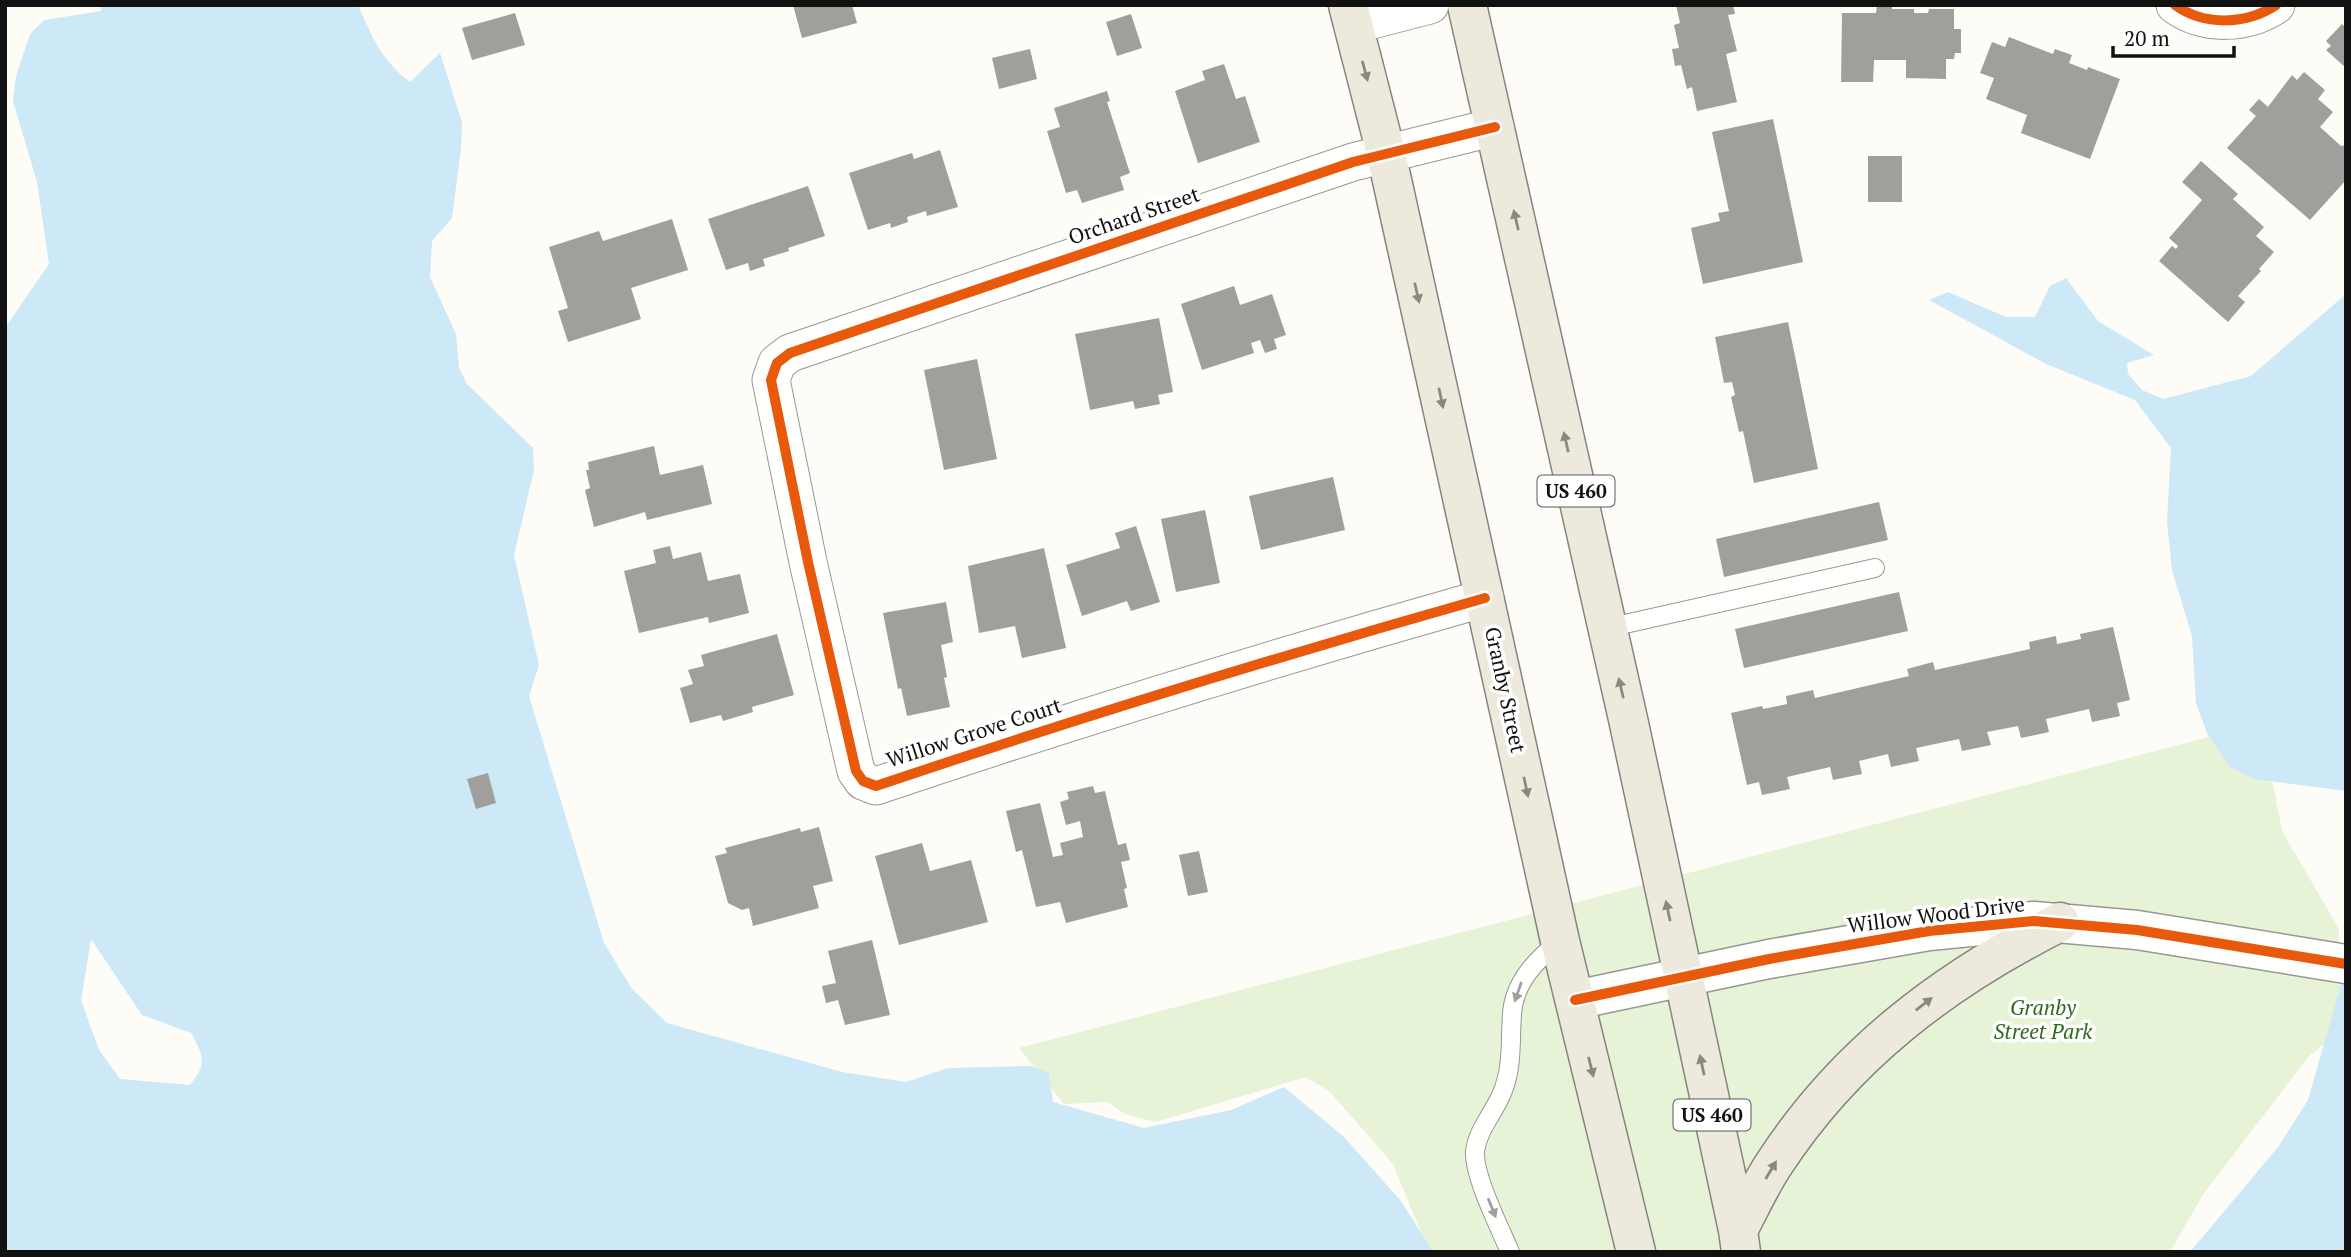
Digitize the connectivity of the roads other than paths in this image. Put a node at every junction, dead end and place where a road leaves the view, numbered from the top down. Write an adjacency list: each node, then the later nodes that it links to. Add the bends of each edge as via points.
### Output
1 (1430, 5): 5 (street)
2 (1467, 5): 6 (main road, US 460)
3 (2175, 5): 4 (street, via 2215,21 2240,20)
4 (2276, 5)
5 (1350, 15): 7 (main road, Granby Street, one-way to 7)
6 (1495, 127): 7 (street, Orchard Street); 11 (main road, US 460, one-way to 6)
7 (1387, 153): 8 (street, Orchard Street); 10 (main road, Granby Street, one-way to 10)
8 (790, 353): 10 (street, Willow Grove Court, via 777,363 771,380 856,771 863,781 876,786 1289,654)
9 (1875, 568): 11 (lane)
10 (1485, 598): 13 (main road, Granby Street, one-way to 13)
11 (1607, 628): 15 (main road, US 460, one-way to 11)
12 (2060, 922): 14 (street, Willow Wood Drive); 15 (street, Willow Wood Drive, via 1929,931); 17 (main road, one-way to 12, via 1773,1164 1817,1105 1868,1050 1927,1001 2014,945)
13 (1560, 941): 16 (main road, Granby Street); 18 (lane, one-way to 18, via 1537,959 1521,983 1512,1011 1512,1055 1502,1093 1475,1151 1477,1171)
14 (2346, 964)
15 (1683, 978): 16 (street, Willow Wood Drive); 17 (main road, US 460, one-way to 15)
16 (1575, 1000): 19 (main road, Granby Street, one-way to 19)
17 (1739, 1241)
18 (1510, 1252)
19 (1636, 1252)

